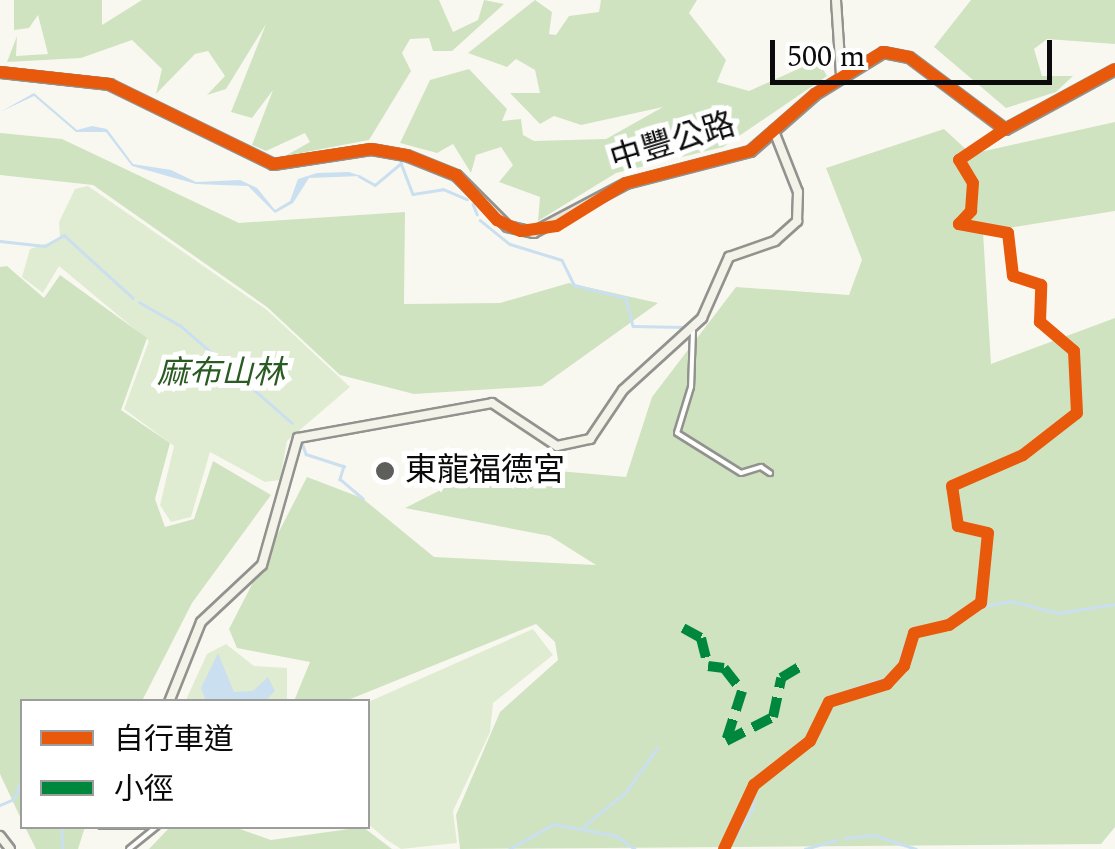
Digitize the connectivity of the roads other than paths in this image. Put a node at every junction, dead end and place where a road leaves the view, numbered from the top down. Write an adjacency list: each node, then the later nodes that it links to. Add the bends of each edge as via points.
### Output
1 (836, 0): 4 (street)
2 (1115, 69): 5 (main road)
3 (0, 72): 6 (main road, 中豐公路, via 109,84 272,164 371,150 406,155 456,175 511,229 533,232 626,183 736,157)
4 (842, 75): 5 (main road, 中豐公路, via 876,54 902,54); 6 (main road, 中豐公路)
5 (1005, 130): 14 (street, via 959,160 973,183 970,211 959,224 1008,232 1014,276 1041,285 1040,320 1074,351 1077,413 1023,455 953,485 958,526 988,533 981,603 949,626 914,634 904,666 886,684 832,699 810,741 754,785)
6 (774, 131): 7 (street, via 798,192 796,221 775,241 729,257)
7 (694, 326): 8 (street, via 691,387 677,433 741,474 761,467); 9 (street, via 622,390 600,429 582,443 557,446 492,402 350,434 304,434 293,444 262,565 202,622)
8 (770, 473)
9 (170, 699)
10 (153, 829): 13 (street)
11 (0, 836): 12 (street)
12 (10, 849)
13 (129, 849)
14 (724, 849)

